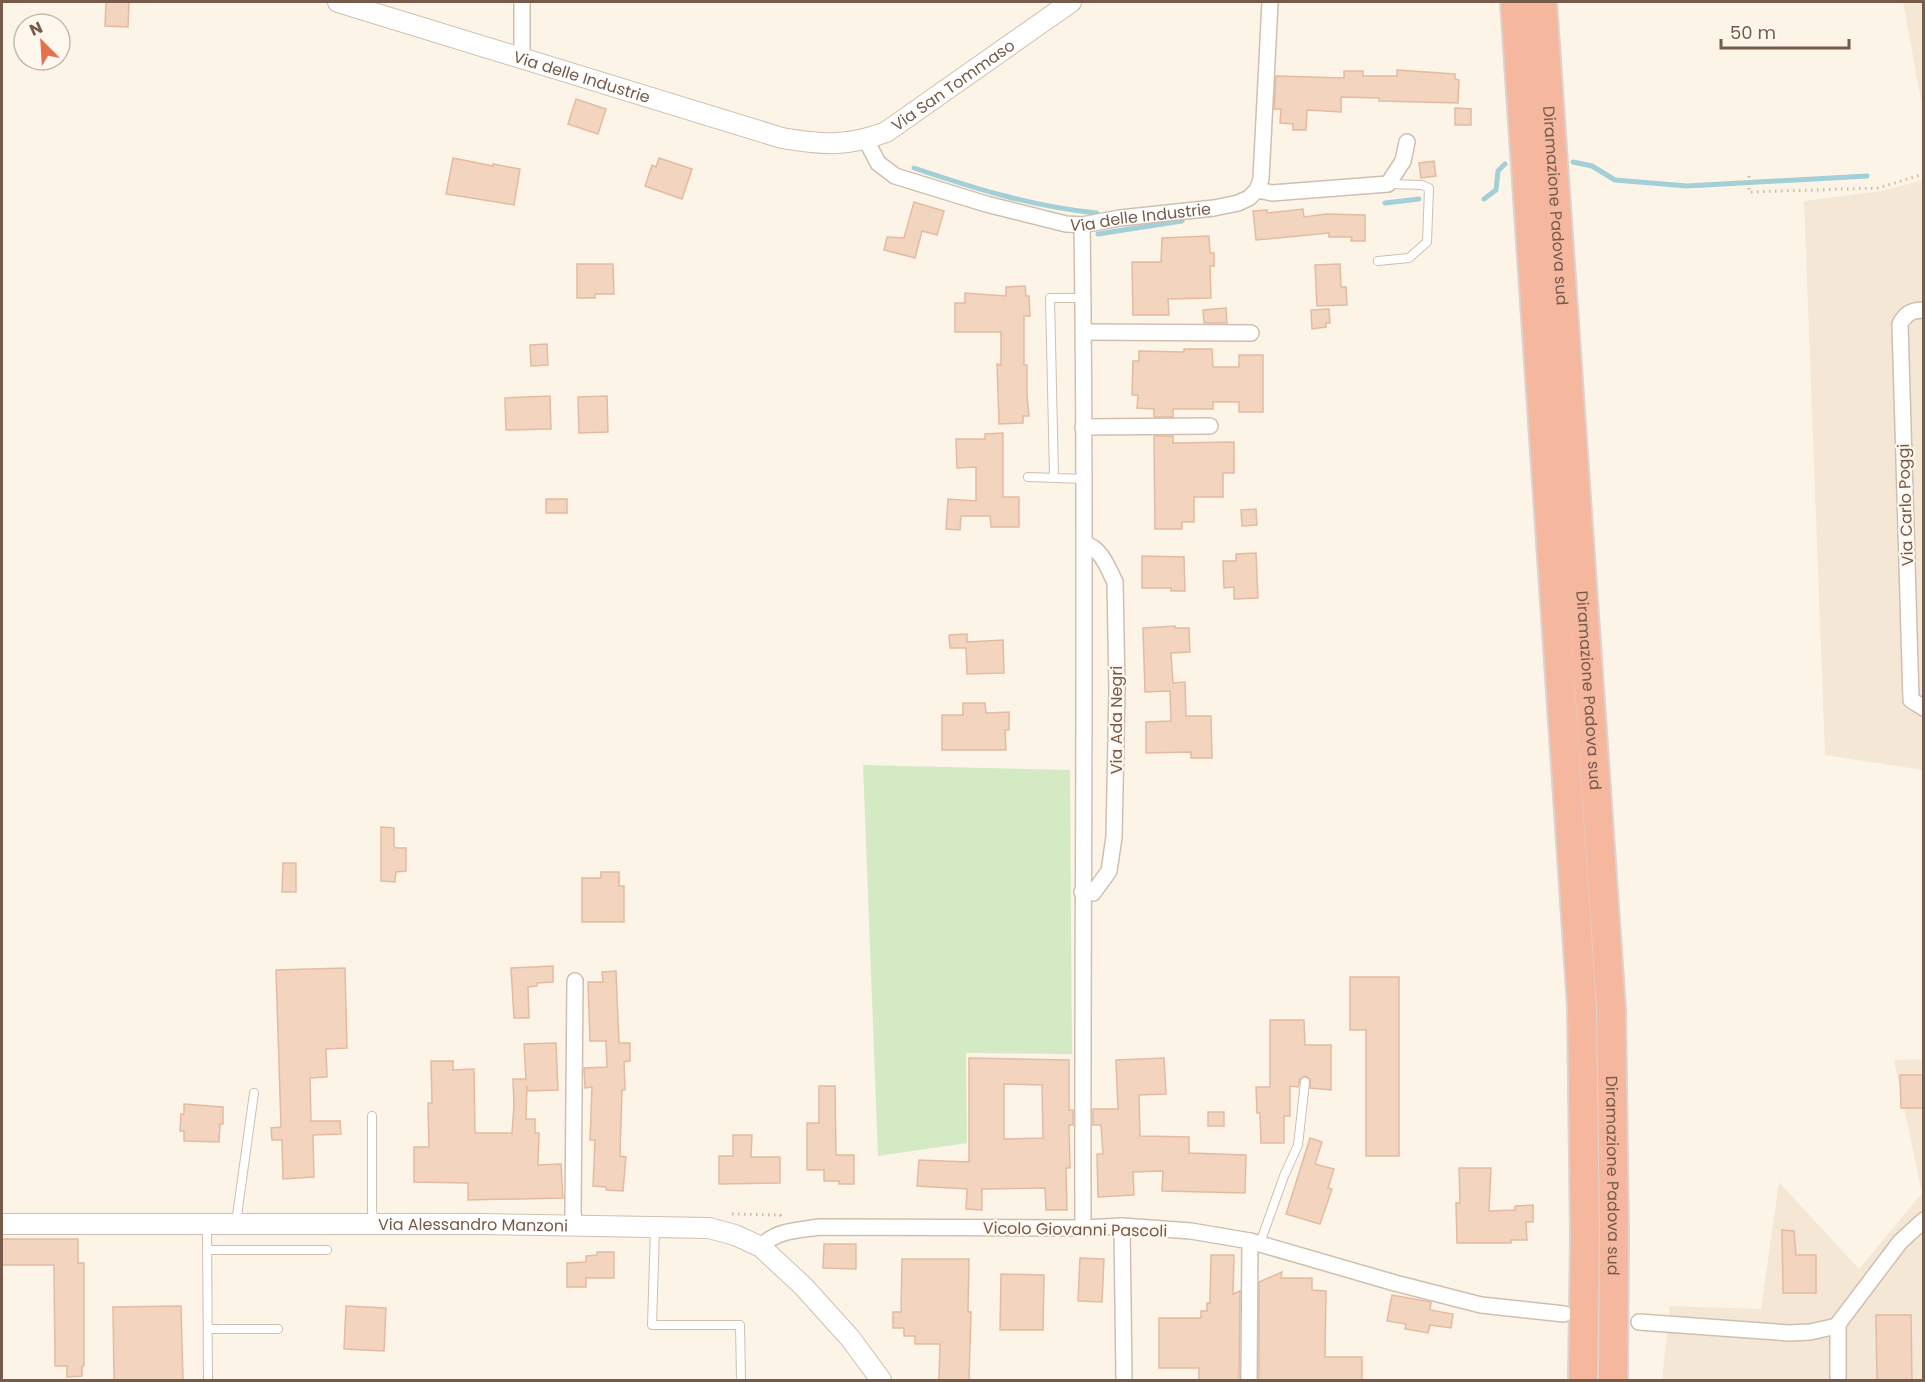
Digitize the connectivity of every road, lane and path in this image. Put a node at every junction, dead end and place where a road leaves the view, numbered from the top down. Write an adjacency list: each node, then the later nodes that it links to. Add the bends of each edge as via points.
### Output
1 (338, 2): 7 (street, Via delle Industrie)
2 (522, 2): 7 (street)
3 (1071, 2): 8 (street, Via San Tommaso, via 886,132)
4 (1270, 2): 14 (street, via 1261,179)
5 (1515, 2): 56 (highway, Diramazione Padova sud, via 1582,1006)
6 (1542, 2): 57 (highway, Diramazione Padova sud, via 1611,1009)
7 (522, 58): 10 (street, Via delle Industrie, via 782,138)
8 (866, 140): 10 (street, Via San Tommaso); 15 (street, Via delle Industrie, via 878,163 895,176 986,204)
9 (1407, 142): 13 (street, via 1403,161)
10 (827, 145)
11 (1923, 174): 12 (path, via 1878,188 1749,192)
12 (1749, 176)
13 (1388, 184): 14 (street, via 1272,193); 16 (lane, via 1429,188 1427,242 1409,258)
14 (1257, 190): 15 (street, Via delle Industrie, via 1238,203 1214,208)
15 (1082, 225): 17 (street, Via Ada Negri)
16 (1378, 261)
17 (1083, 298): 19 (street, Via Ada Negri); 24 (lane, via 1050,298)
18 (1923, 310): 27 (street, Via Carlo Poggi, via 1913,310 1900,324 1911,700)
19 (1083, 332): 20 (street); 22 (street, Via Ada Negri)
20 (1251, 333)
21 (1210, 426): 22 (street)
22 (1083, 427): 25 (street, Via Ada Negri)
23 (1028, 477): 24 (lane)
24 (1054, 477): 25 (lane)
25 (1085, 479): 26 (street, Via Ada Negri)
26 (1085, 544): 28 (street, Via Ada Negri); 28 (street, Via Ada Negri, via 1102,555 1115,582 1117,764 1109,871 1093,893)
27 (1923, 708)
28 (1082, 892): 41 (street, Via Ada Negri)
29 (575, 981): 38 (street)
30 (1305, 1082): 42 (lane, via 1298,1145)
31 (254, 1093): 36 (lane)
32 (372, 1116): 37 (lane)
33 (1923, 1220): 48 (street, via 1900,1242)
34 (2, 1224): 35 (street, Via Alessandro Manzoni)
35 (207, 1225): 36 (street, Via Alessandro Manzoni); 44 (lane)
36 (236, 1225): 37 (street, Via Alessandro Manzoni)
37 (375, 1225): 38 (street, Via Alessandro Manzoni)
38 (575, 1225): 40 (street, Via Alessandro Manzoni)
39 (1122, 1226): 41 (street, Vicolo Giovanni Pascoli); 42 (street, Vicolo Giovanni Pascoli, via 1191,1231); 54 (street)
40 (655, 1227): 43 (street, Via Alessandro Manzoni, via 709,1228); 52 (lane, via 652,1325 740,1325)
41 (1083, 1228): 43 (street, Vicolo Giovanni Pascoli, via 820,1227 780,1233)
42 (1255, 1242): 46 (street, Vicolo Giovanni Pascoli, via 1481,1305); 55 (street)
43 (761, 1247): 53 (street, Via Alessandro Manzoni, via 850,1338)
44 (207, 1250): 45 (lane); 49 (lane)
45 (327, 1250)
46 (1564, 1314)
47 (1639, 1322): 48 (street, via 1789,1333)
48 (1837, 1326): 58 (street)
49 (208, 1329): 50 (lane); 51 (lane)
50 (278, 1329)
51 (208, 1380)
52 (741, 1380)
53 (881, 1380)
54 (1124, 1380)
55 (1249, 1380)
56 (1583, 1380)
57 (1613, 1380)
58 (1838, 1380)

